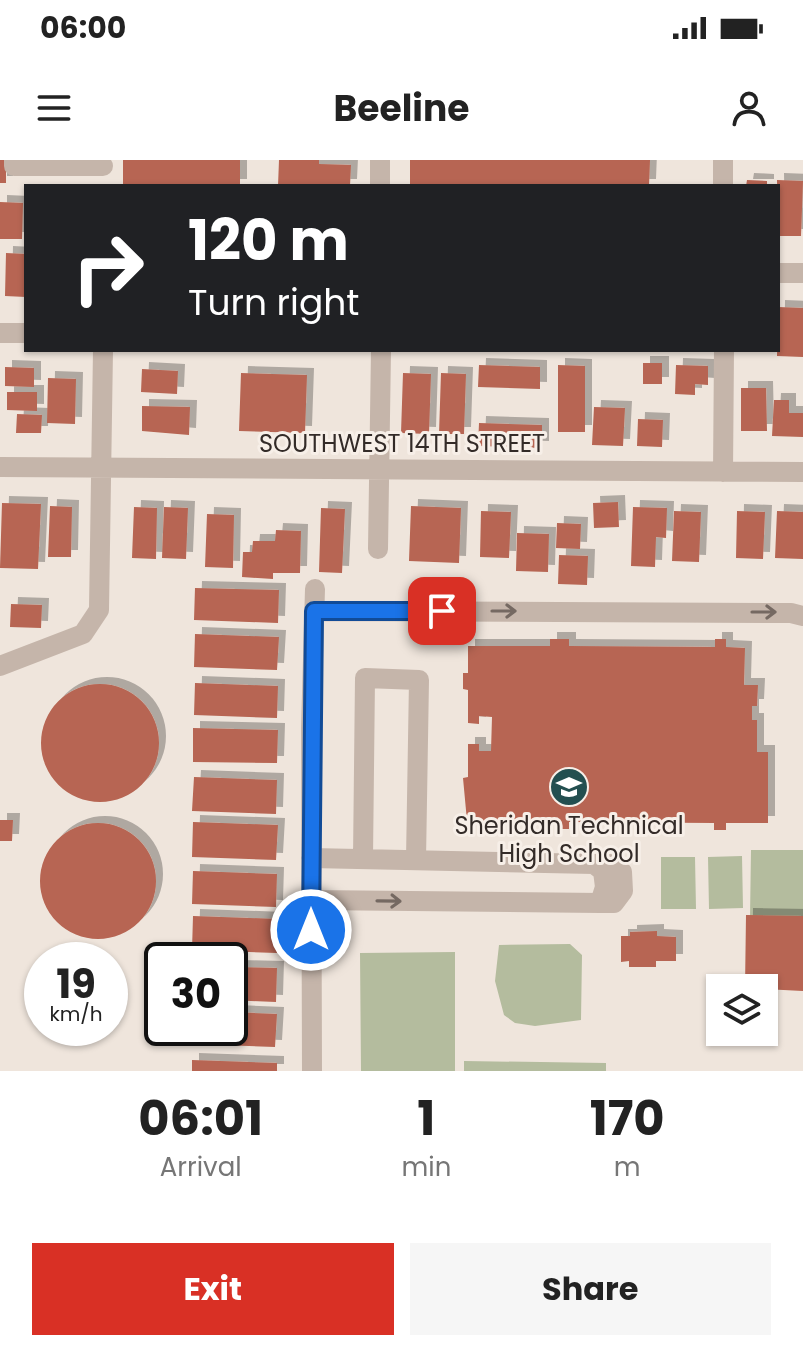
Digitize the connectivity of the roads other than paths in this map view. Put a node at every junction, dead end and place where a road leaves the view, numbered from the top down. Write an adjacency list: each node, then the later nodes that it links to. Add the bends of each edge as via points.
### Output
1 (14, 160): 4 (street, via 14,166)
2 (380, 160): 5 (street)
3 (723, 160): 6 (street)
4 (103, 171)
5 (380, 184)
6 (723, 184)
7 (780, 273): 8 (street)
8 (803, 273)
9 (0, 333): 10 (street)
10 (24, 333)
11 (103, 352): 15 (street)
12 (381, 352): 16 (street)
13 (724, 352): 17 (street)
14 (0, 467): 15 (street, SOUTHWEST 14TH STREET)
15 (102, 468): 16 (street, SOUTHWEST 14TH STREET); 23 (street, via 99,610 83,634)
16 (380, 469): 17 (street, SOUTHWEST 14TH STREET); 19 (street)
17 (723, 472): 18 (street, SOUTHWEST 14TH STREET)
18 (803, 472)
19 (378, 549)
20 (315, 589): 21 (street)
21 (314, 611): 22 (street, one-way to 22); 24 (street)
22 (803, 616)
23 (0, 666)
24 (311, 858): 25 (street); 27 (street)
25 (363, 858): 26 (street); 26 (street, via 365,678 419,680)
26 (416, 860): 27 (street, one-way to 26, via 600,903 605,887 603,871 594,864)
27 (311, 900): 28 (street)
28 (312, 1071)

